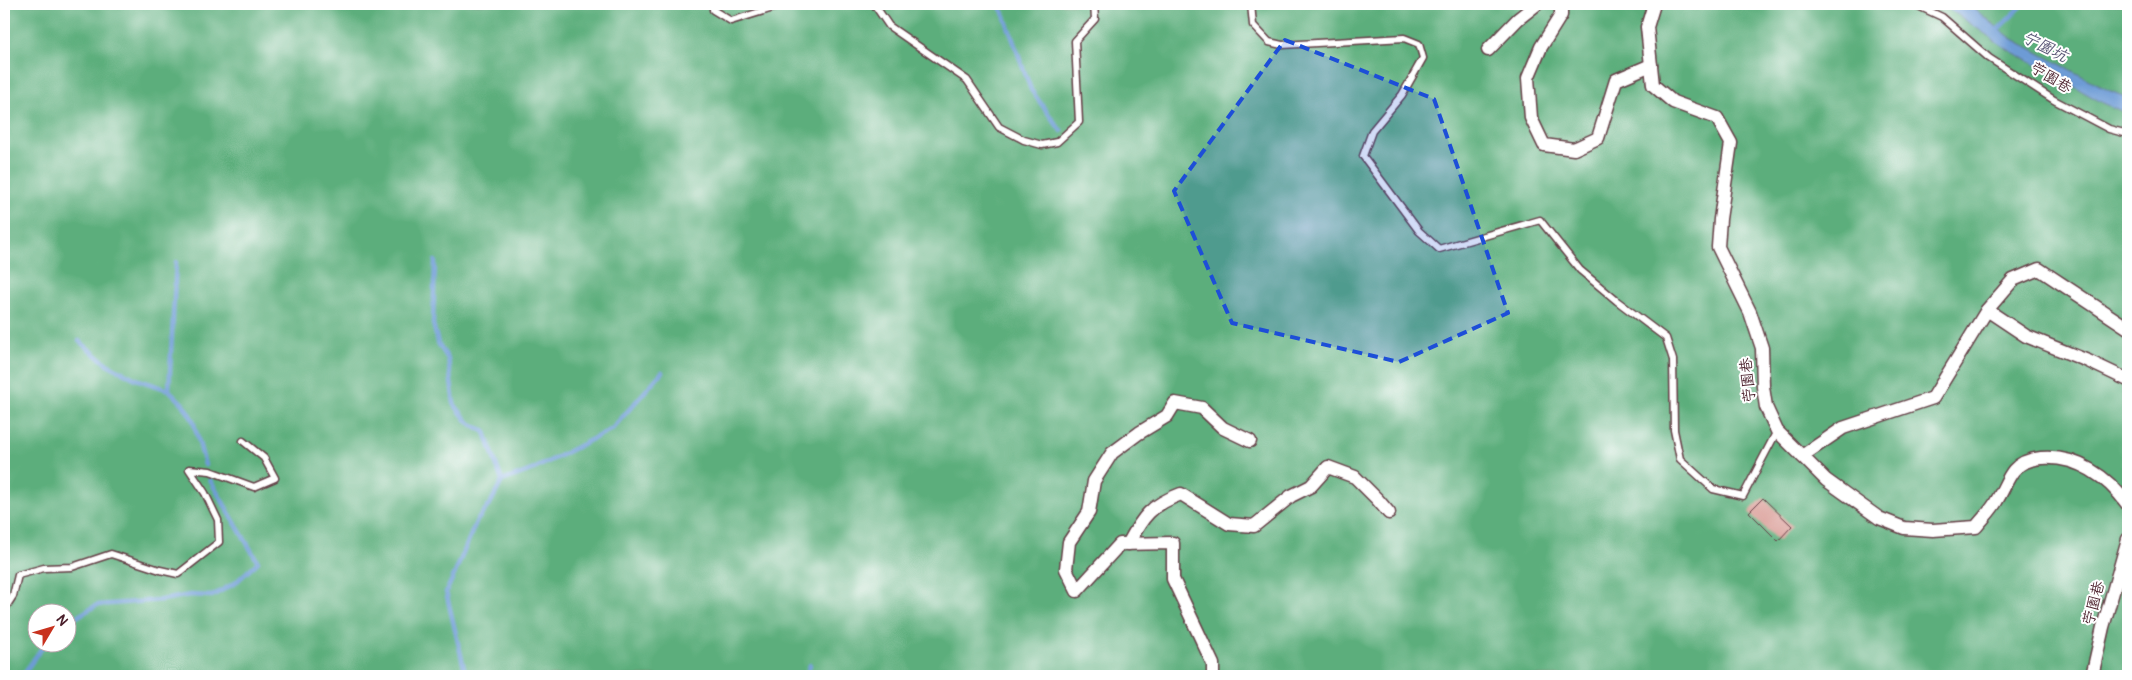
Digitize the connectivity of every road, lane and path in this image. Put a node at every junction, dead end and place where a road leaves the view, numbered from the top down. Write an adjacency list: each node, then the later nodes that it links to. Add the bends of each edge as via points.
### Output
1 (713, 4): 2 (lane, via 713,10 731,21)
2 (786, 4)
3 (874, 4): 4 (lane, via 889,26 967,80 999,127 1042,145 1057,142 1079,122 1075,41 1095,19)
4 (1094, 4)
5 (1251, 4): 16 (lane, via 1253,25 1269,42 1312,44 1404,38 1419,44 1423,58 1402,94 1372,130 1363,156 1419,231 1439,249 1540,220 1580,270 1666,338 1673,360 1674,430 1680,459 1713,489 1743,496)
6 (1537, 4): 10 (street)
7 (1561, 4): 11 (street, via 1561,15 1541,47 1528,78 1531,118 1544,144 1574,149 1598,138 1616,80)
8 (1654, 4): 11 (street, 苧園巷, via 1647,27)
9 (1914, 4): 12 (lane, 苧園巷, via 1942,17 1989,58 2054,100 2109,129)
10 (1488, 50)
11 (1651, 65): 16 (street, 苧園巷, via 1653,85 1673,102 1717,118 1731,143 1718,246 1750,312 1762,348 1762,387 1766,407)
12 (2128, 134)
13 (1987, 310): 14 (street, via 2013,280 2039,268); 15 (street, via 2026,336); 19 (street, via 1933,398 1843,428)
14 (2128, 328)
15 (2128, 380)
16 (1777, 432): 19 (street, 苧園巷)
17 (243, 441): 24 (lane, via 264,458 274,478 254,487 210,471 189,469 218,520 219,542 178,574 111,554 72,567 44,568 18,576 13,596)
18 (1250, 441): 23 (street, via 1223,428 1202,408 1175,403 1167,416 1112,453 1094,481 1089,512 1069,542 1066,568 1077,591 1120,544)
19 (1802, 456): 20 (street, 苧園巷, via 1826,480 1879,518 1904,528 1976,527 1997,502 2014,470 2030,459 2074,461 2097,474)
20 (2128, 505)
21 (1389, 513): 23 (street, via 1355,476 1328,467 1311,486 1290,496 1254,526 1229,524 1181,494 1161,502 1140,522)
22 (2128, 539): 26 (street, 苧園巷)
23 (1128, 544): 25 (street, via 1172,542 1173,579 1213,664)
24 (4, 610)
25 (1213, 676)
26 (2092, 676)

